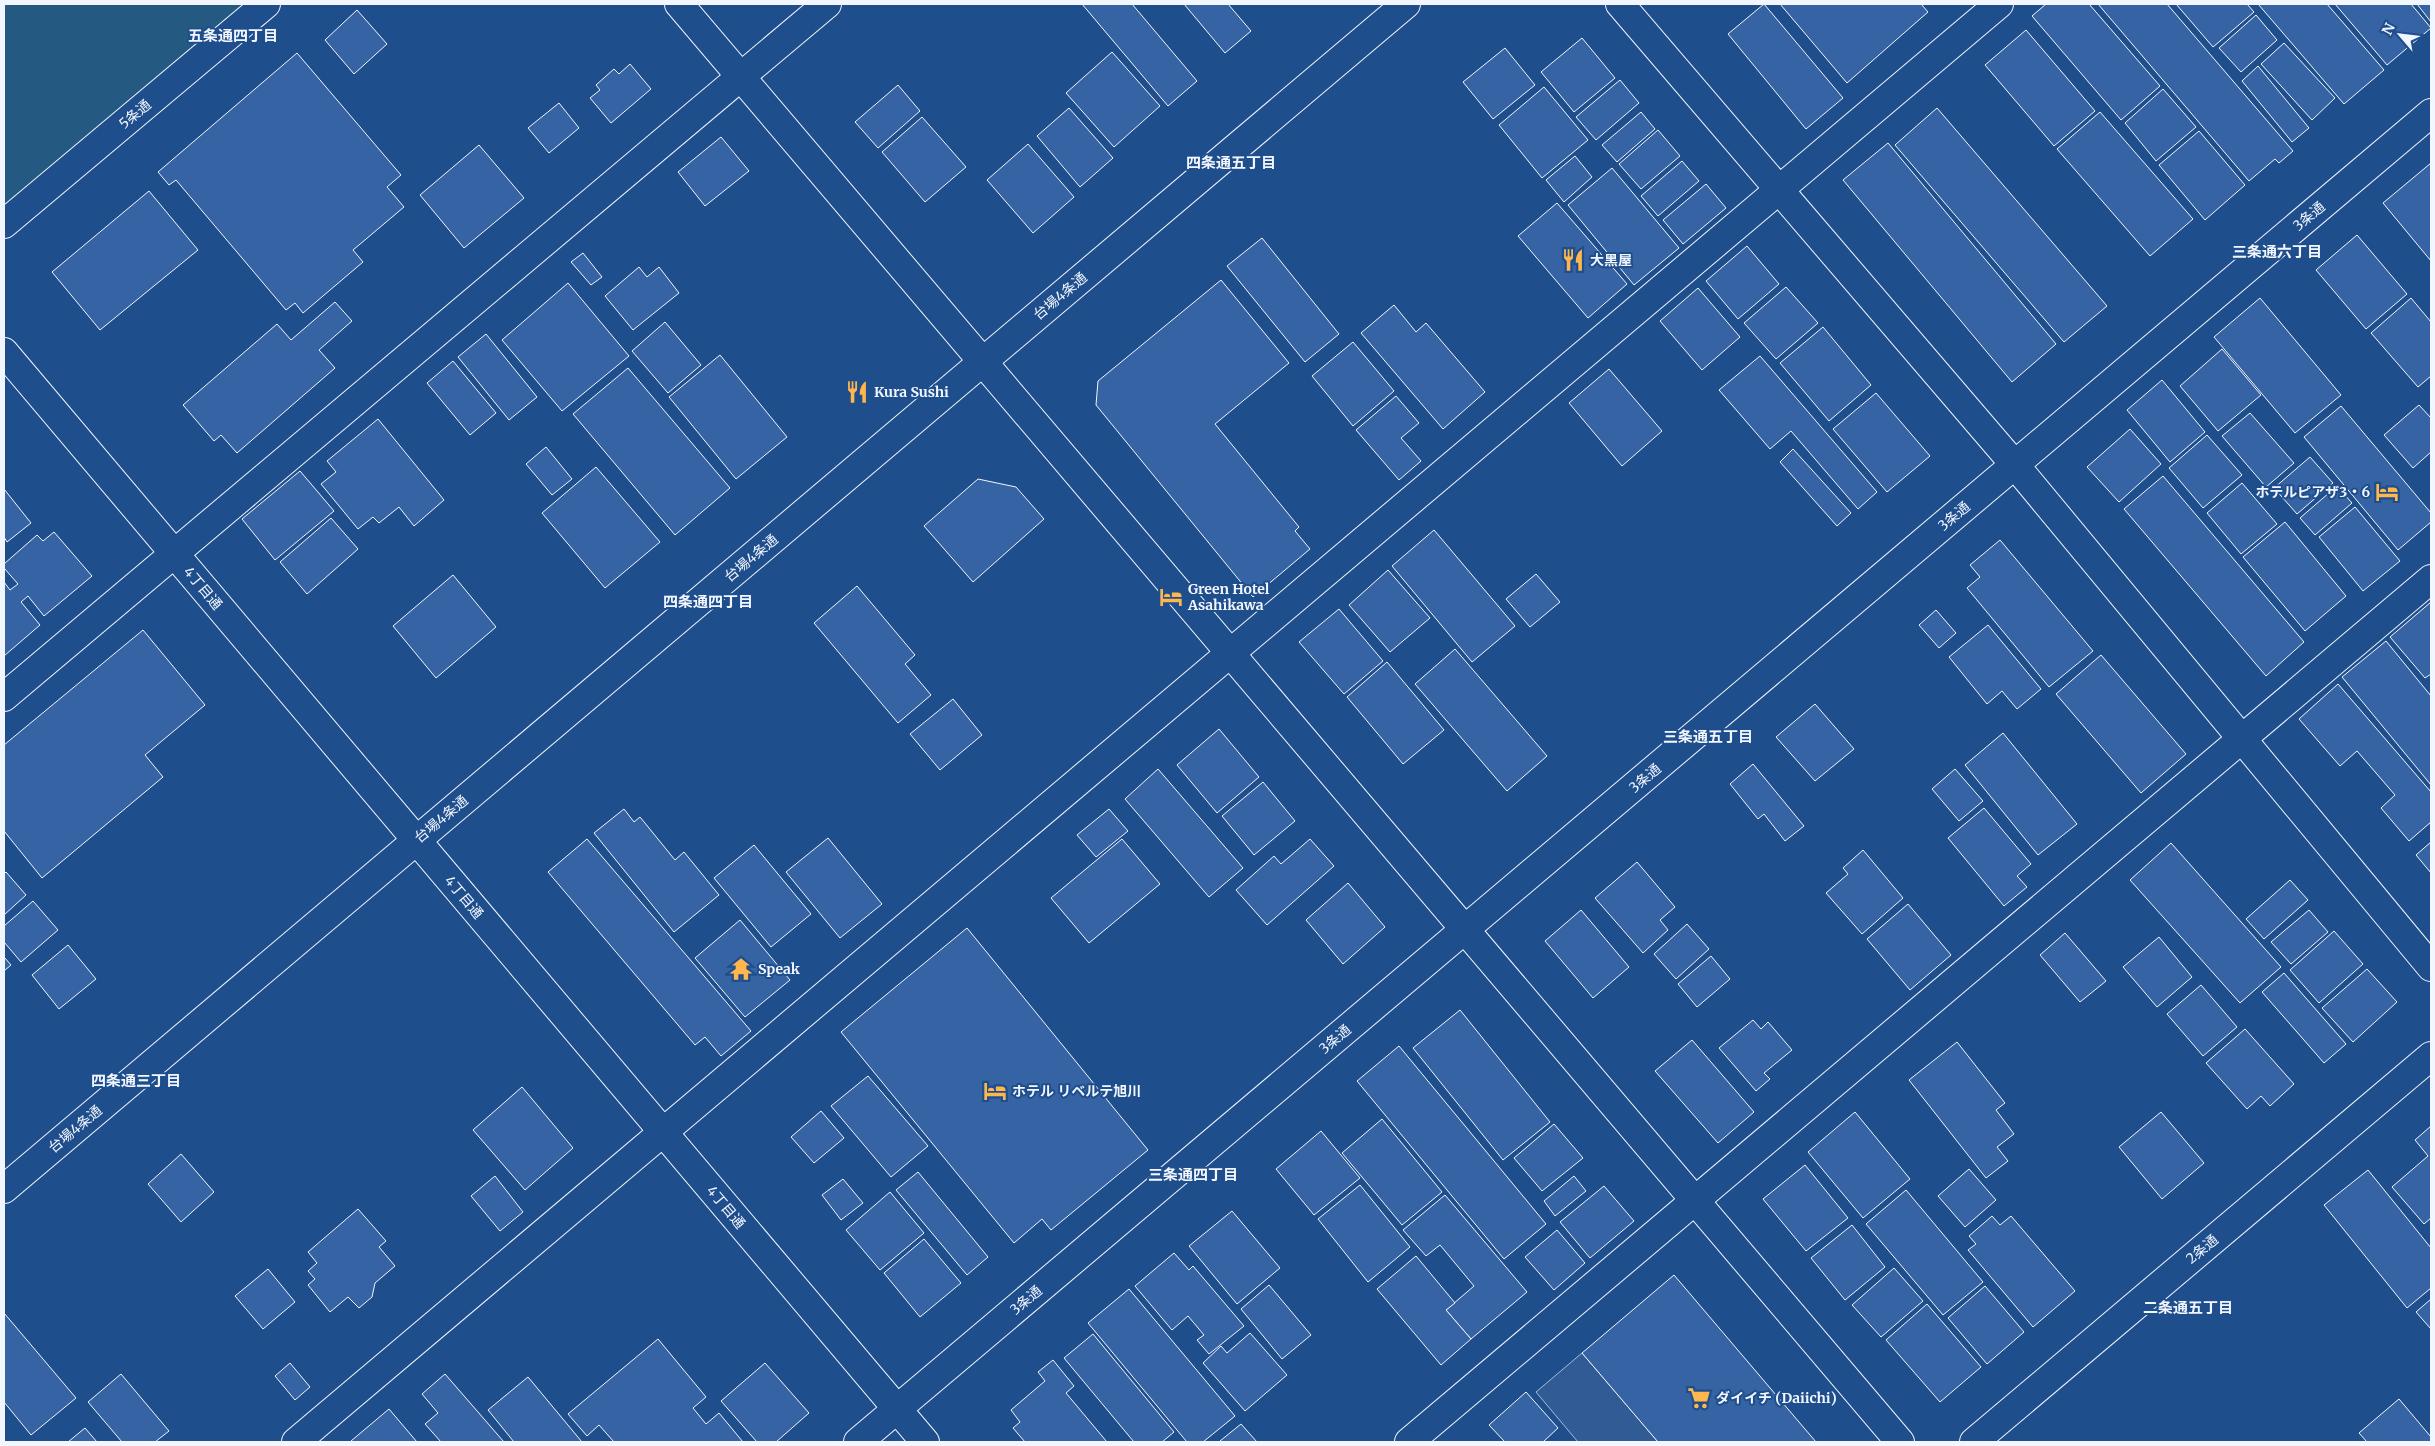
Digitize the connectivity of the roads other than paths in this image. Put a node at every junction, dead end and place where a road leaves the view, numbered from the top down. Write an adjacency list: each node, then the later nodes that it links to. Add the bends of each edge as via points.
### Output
1 (266, 4): 10 (main road, 5条通)
2 (678, 4): 7 (main road)
3 (827, 4): 7 (main road)
4 (1406, 4): 12 (main road, 台場4条通)
5 (1620, 4): 9 (main road)
6 (1999, 4): 9 (main road)
7 (741, 77): 12 (main road); 14 (main road)
8 (2431, 113): 13 (main road, 3条通)
9 (1780, 188): 13 (main road); 16 (main road)
10 (4, 224)
11 (4, 352): 14 (main road, 4丁目通)
12 (982, 362): 16 (main road); 19 (main road, 台場4条通)
13 (2015, 465): 18 (main road); 20 (main road, 3条通)
14 (173, 552): 17 (main road); 19 (main road, 4丁目通)
15 (2431, 579): 18 (main road)
16 (1229, 652): 20 (main road); 23 (main road)
17 (4, 697)
18 (2241, 739): 21 (main road); 25 (main road)
19 (416, 840): 23 (main road, 4丁目通); 24 (main road, 台場4条通)
20 (1465, 929): 25 (main road); 26 (main road, 3条通)
21 (2431, 967)
22 (2431, 1056): 32 (main road, 2条通)
23 (663, 1132): 26 (main road, 4丁目通); 27 (main road)
24 (4, 1190)
25 (1694, 1200): 30 (main road); 31 (main road)
26 (898, 1409): 28 (main road, 3条通); 29 (main road, 4丁目通)
27 (296, 1442)
28 (858, 1442)
29 (926, 1442)
30 (1409, 1442)
31 (1900, 1442)
32 (1974, 1442)

